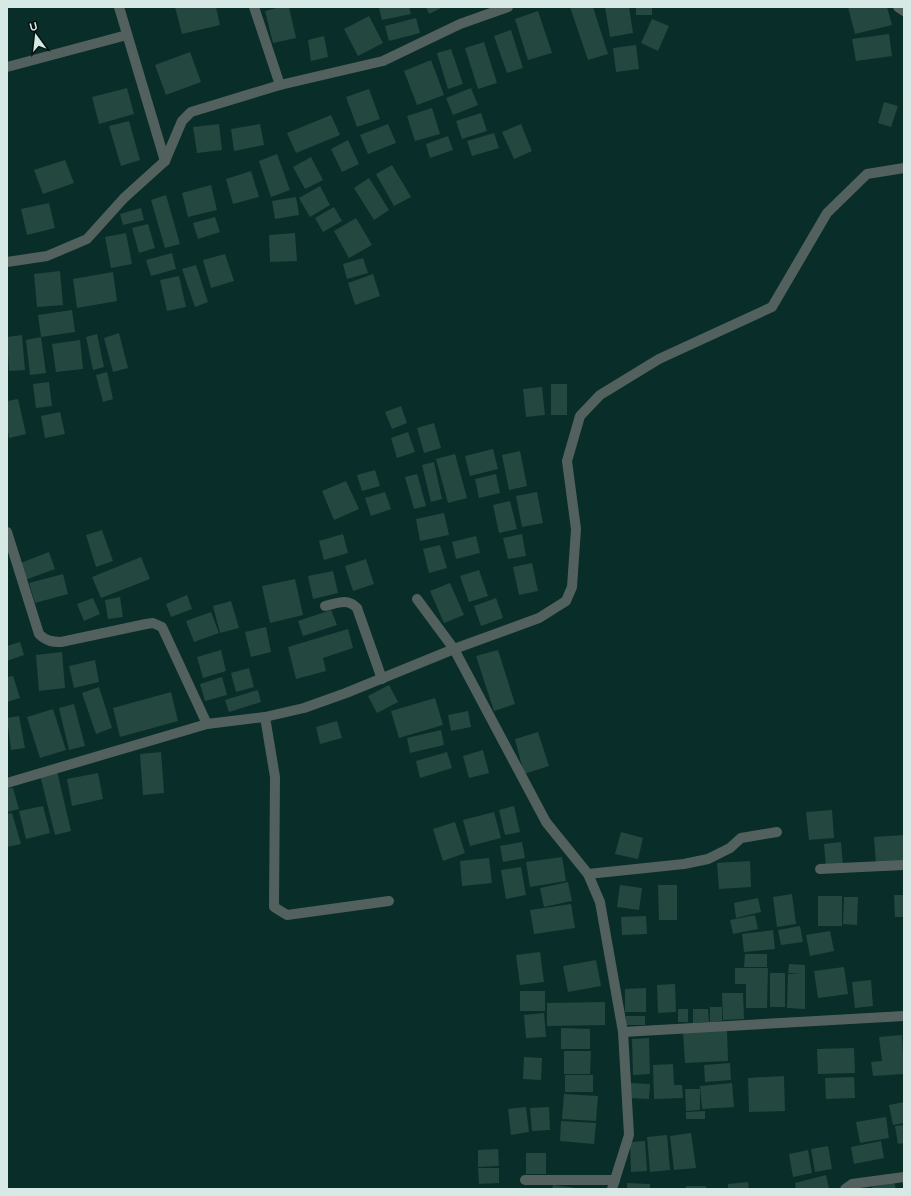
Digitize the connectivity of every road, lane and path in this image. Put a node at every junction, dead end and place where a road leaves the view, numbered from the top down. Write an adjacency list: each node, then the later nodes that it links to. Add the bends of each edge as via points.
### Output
1 (119, 7): 6 (street)
2 (254, 7): 8 (street)
3 (508, 7): 8 (street, via 460,24 383,61)
4 (898, 7): 5 (street)
5 (904, 11)
6 (127, 34): 7 (street); 9 (street)
7 (7, 67)
8 (280, 85): 9 (street, via 191,112 182,121)
9 (165, 161): 11 (street, via 124,198 87,239 47,256)
10 (904, 168): 15 (street, via 867,174 827,213 772,307 659,359 600,395 580,416 566,461 576,529 572,586 566,601 539,618)
11 (7, 262)
12 (7, 532): 18 (street, via 39,634 44,639 61,642 146,624 159,624 180,662)
13 (417, 599): 15 (street)
14 (325, 606): 16 (street, via 346,601 357,608)
15 (454, 649): 16 (street); 23 (street, via 546,822)
16 (382, 679): 17 (street, via 304,708)
17 (265, 717): 18 (street); 24 (street, via 275,777 274,907 287,916)
18 (207, 724): 19 (street)
19 (7, 784)
20 (777, 832): 23 (street, via 741,838 730,848 708,858 684,864)
21 (904, 866): 22 (street)
22 (820, 869)
23 (588, 874): 26 (street, via 600,902)
24 (389, 902)
25 (904, 1016): 26 (street)
26 (623, 1032): 29 (street, via 630,1135)
27 (904, 1177): 30 (street, via 852,1184)
28 (525, 1180): 29 (street)
29 (613, 1184)
30 (845, 1189)

